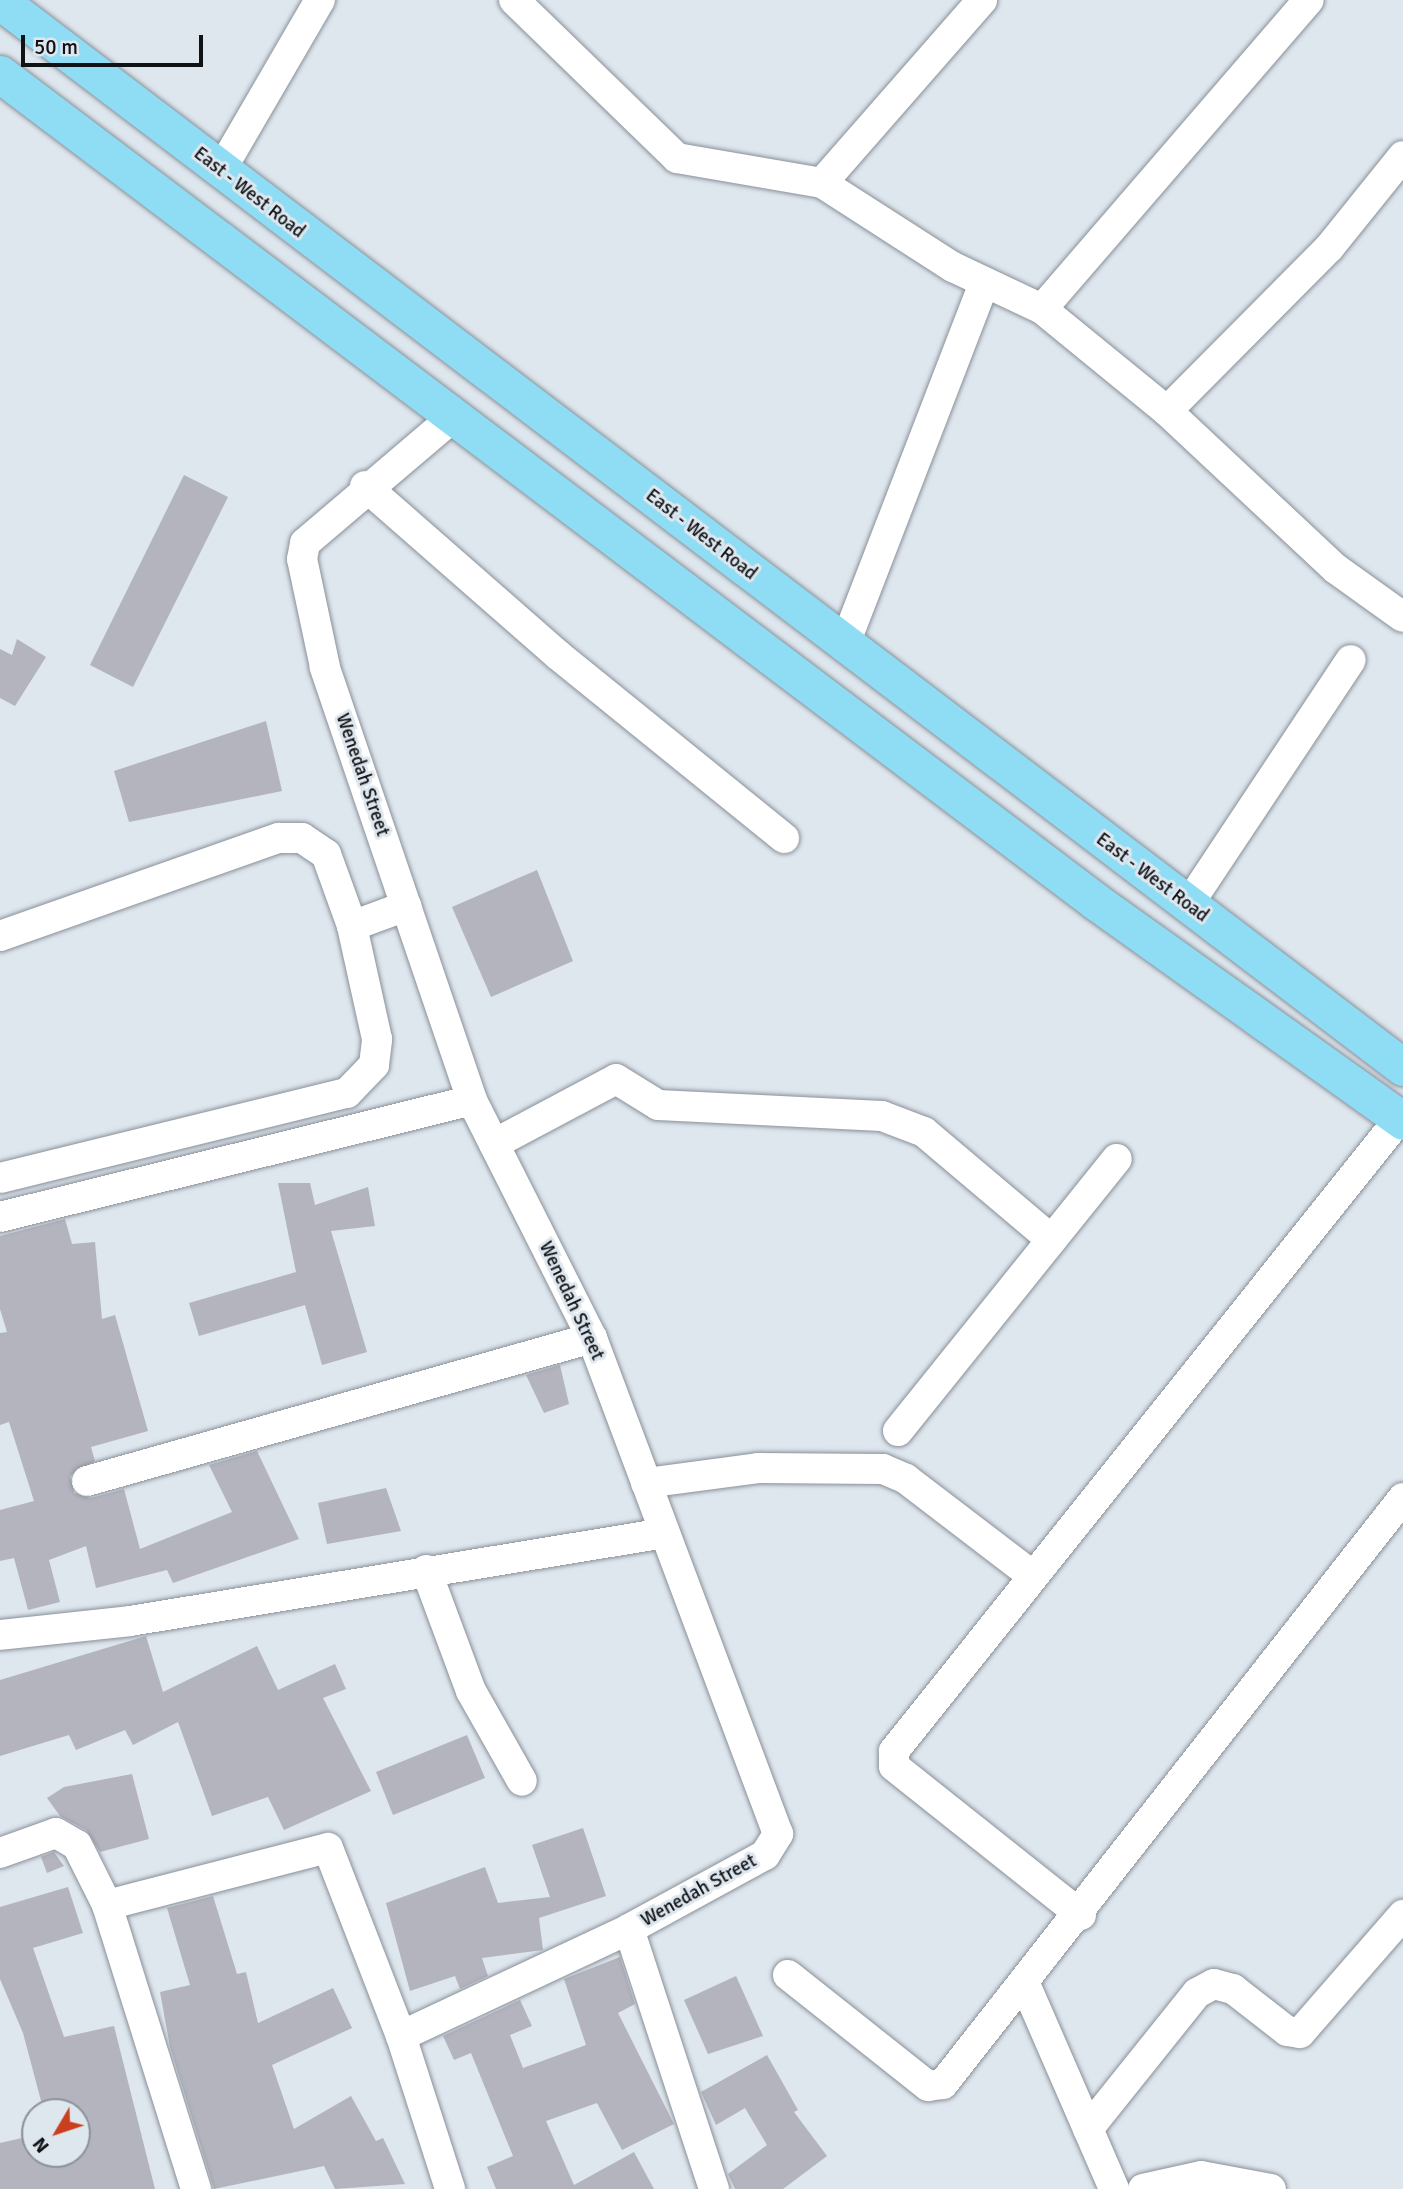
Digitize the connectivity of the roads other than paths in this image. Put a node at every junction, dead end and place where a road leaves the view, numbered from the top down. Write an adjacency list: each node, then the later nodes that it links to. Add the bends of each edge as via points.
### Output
1 (320, 0): 8 (street)
2 (514, 0): 9 (street, via 677,158)
3 (982, 0): 9 (street)
4 (1309, 0): 11 (street)
5 (0, 1): 8 (main road, East - West Road)
6 (0, 74): 13 (main road)
7 (1403, 156): 12 (street, via 1329,248)
8 (221, 170): 16 (main road, East - West Road)
9 (822, 183): 10 (street)
10 (984, 282): 11 (street); 16 (street)
11 (1042, 309): 12 (street)
12 (1167, 411): 15 (street, via 1336,569)
13 (453, 417): 14 (street, Wenedah Street); 25 (main road, via 1095,901)
14 (365, 486): 18 (street, via 558,655); 20 (street, Wenedah Street, via 314,529 302,559 325,667)
15 (1403, 617)
16 (844, 646): 19 (main road, East - West Road)
17 (1351, 660): 19 (street)
18 (784, 838)
19 (1188, 905): 23 (main road, East - West Road)
20 (406, 906): 21 (street); 24 (street, Wenedah Street)
21 (352, 926): 22 (street, via 326,855 302,838 279,838); 28 (street, via 377,1038 374,1065 347,1093)
22 (0, 936)
23 (1403, 1067)
24 (472, 1100): 26 (street, Wenedah Street); 29 (street)
25 (1401, 1119): 38 (street)
26 (494, 1144): 30 (street, via 616,1079 658,1105 882,1116 932,1138); 31 (street, Wenedah Street)
27 (1117, 1159): 30 (street)
28 (0, 1178)
29 (0, 1217)
30 (1052, 1240): 32 (street)
31 (592, 1338): 33 (street); 34 (street, Wenedah Street)
32 (898, 1431)
33 (87, 1481)
34 (646, 1483): 36 (street, Wenedah Street); 38 (street, via 758,1468 883,1469 906,1479)
35 (1403, 1498): 43 (street)
36 (665, 1533): 37 (street); 45 (street, Wenedah Street, via 778,1834 765,1855)
37 (426, 1570): 39 (street, via 130,1621); 40 (street, via 471,1691)
38 (1033, 1576): 43 (street, via 891,1759)
39 (0, 1635)
40 (522, 1781)
41 (0, 1853): 42 (street, via 56,1833 67,1836)
42 (107, 1905): 48 (street, via 328,1848); 51 (street)
43 (1081, 1914): 47 (street)
44 (1403, 1914): 49 (street, via 1300,2033 1287,2031 1233,1989 1214,1983 1197,1993)
45 (629, 1929): 48 (street, Wenedah Street); 53 (street)
46 (788, 1975): 47 (street, via 936,2087)
47 (1026, 1984): 49 (street)
48 (401, 2036): 52 (street)
49 (1088, 2129): 54 (street)
50 (1262, 2187): 55 (street, via 1201,2176)
51 (196, 2189)
52 (450, 2189)
53 (714, 2189)
54 (1114, 2189)
55 (1143, 2189)

